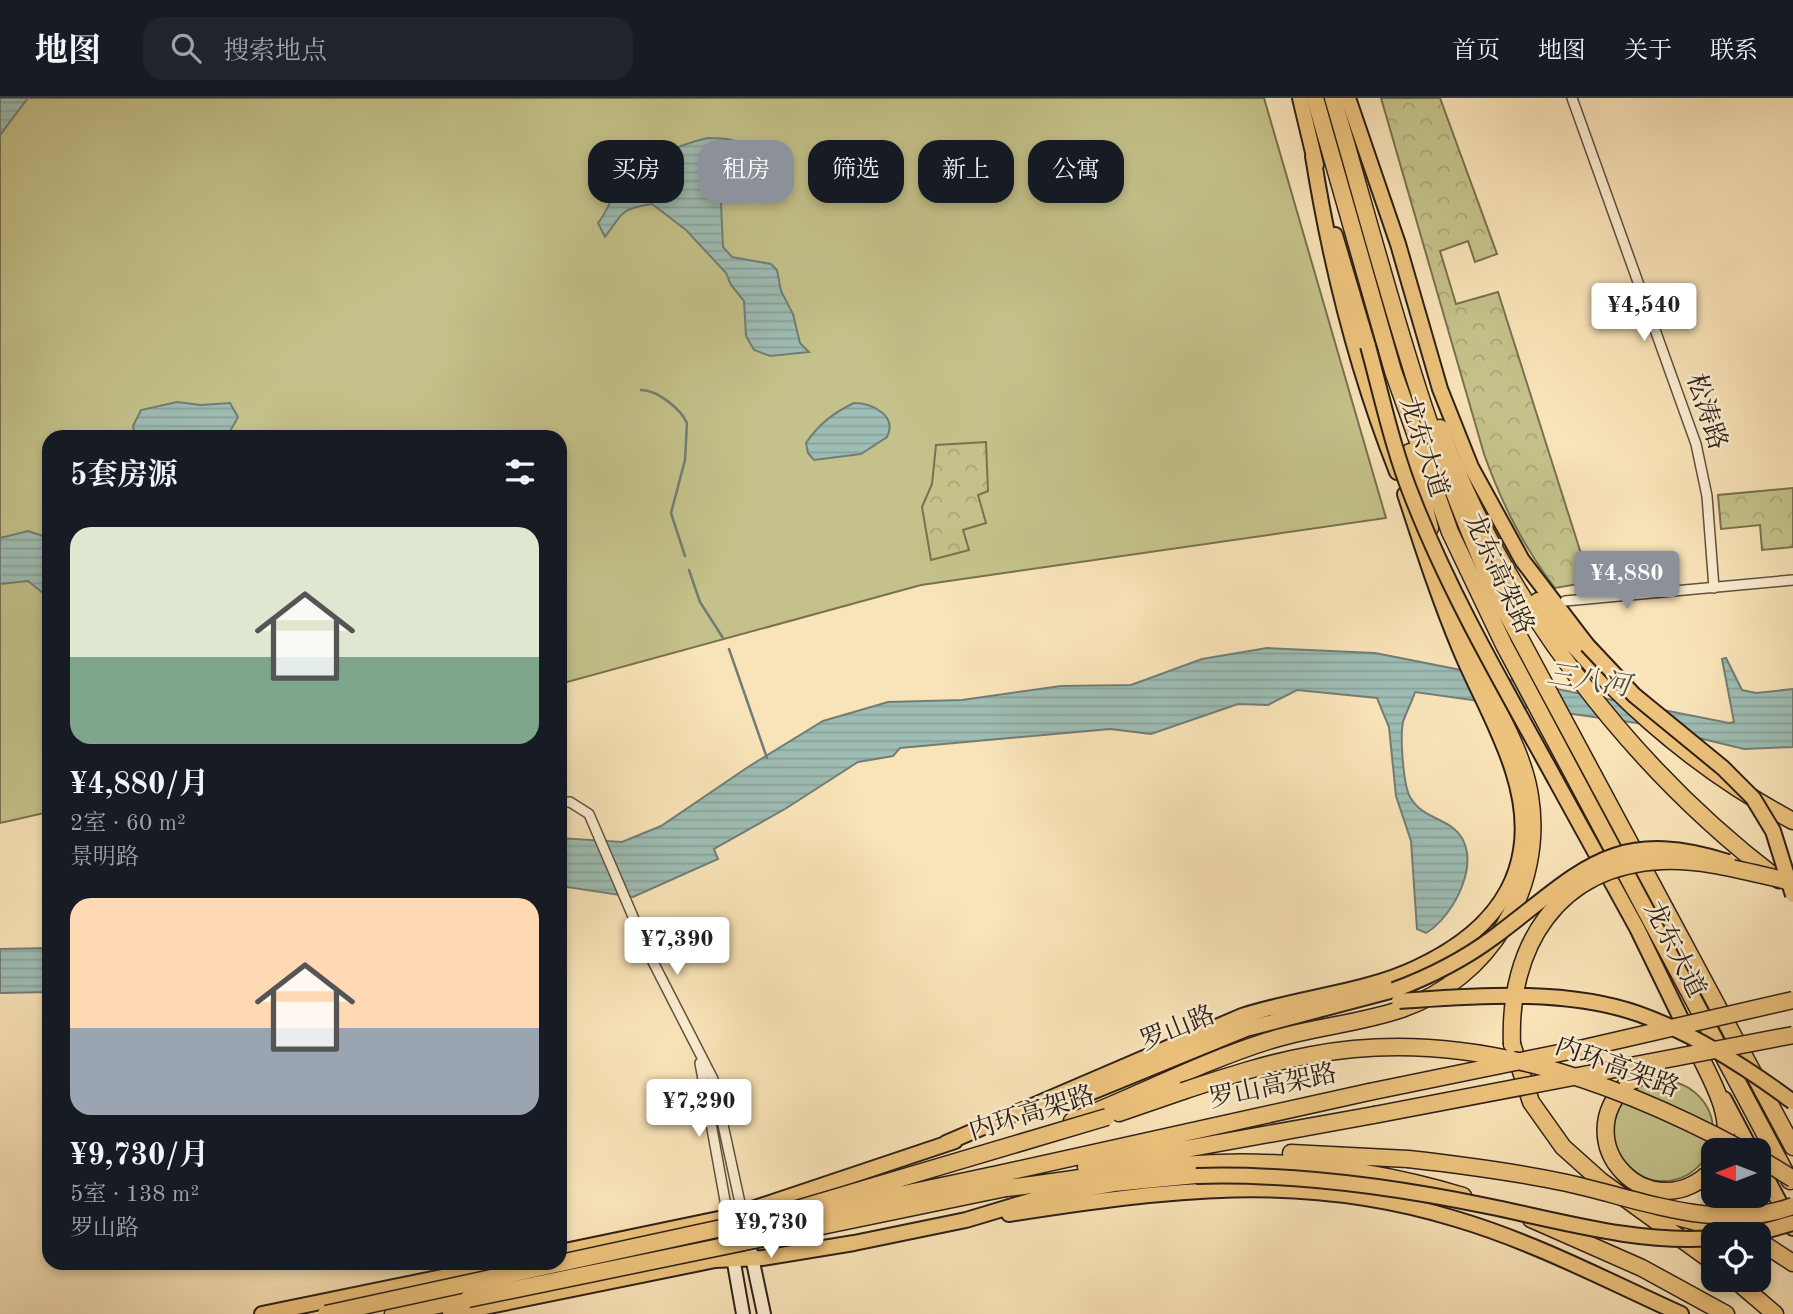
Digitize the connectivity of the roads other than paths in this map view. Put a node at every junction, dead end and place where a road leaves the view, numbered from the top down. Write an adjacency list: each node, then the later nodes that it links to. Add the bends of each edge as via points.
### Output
1 (1300, 98): 6 (main road, 龙东大道)
2 (1315, 98): 8 (highway, 龙东高架路)
3 (1334, 98): 7 (highway, 龙东高架路)
4 (1348, 98): 12 (main road, 龙东大道, via 1465,454 1486,499)
5 (1572, 98): 10 (street, 松涛路, via 1696,444 1707,496)
6 (1313, 156): 13 (main road, via 1339,286 1381,430 1456,639); 21 (main road, 龙东大道, bridge, via 1399,459 1423,524)
7 (1388, 287): 12 (highway, via 1442,434 1489,534); 28 (highway, 龙东高架路, via 1451,488 1486,571)
8 (1392, 370): 13 (highway, via 1424,508 1464,633); 35 (highway, 龙东高架路, via 1450,532 1504,645)
9 (1793, 580): 10 (street)
10 (1714, 589): 11 (street)
11 (1565, 601)
12 (1574, 650): 15 (highway, via 1630,707 1701,765); 17 (highway, via 1637,749 1707,820); 17 (main road, 龙东大道, bridge, via 1723,768 1753,798 1773,831)
13 (1513, 756): 27 (main road, via 1521,806 1517,866 1503,903 1434,960 1394,977 1284,1002 1210,1028); 29 (highway, bridge, via 1532,812 1530,857 1513,912 1488,950 1451,984 1386,1014 1240,1051)
14 (567, 802): 22 (street, via 589,814)
15 (1793, 821)
16 (1793, 882): 19 (main road, 罗山路, bridge, via 1679,849 1622,852 1575,873 1492,939 1434,973 1394,990); 38 (highway, bridge, via 1716,865 1637,863 1597,877 1562,901 1534,935 1514,987 1512,1044 1521,1076 1545,1125 1582,1165)
17 (1793, 893)
18 (1793, 1000): 34 (highway, 罗山高架路, bridge, via 1369,1092)
19 (1301, 1014): 23 (main road, bridge, via 1458,998 1590,1002 1682,1032); 27 (main road, 罗山路, via 1222,1037 1051,1109)
20 (1787, 1036): 30 (highway, 罗山高架路, bridge); 32 (highway, bridge, via 1642,1073 1610,1106 1606,1121 1609,1151 1631,1181 1651,1190 1674,1191)
21 (1696, 1048): 25 (highway, via 1725,1113); 26 (main road, 龙东大道)
22 (699, 1058): 40 (street); 40 (street, via 721,1103)
23 (1793, 1102)
24 (1719, 1138): 29 (highway, 内环高架路, bridge, via 1661,1109 1568,1073 1474,1052 1402,1047 1285,1060)
25 (1727, 1138)
26 (1745, 1138)
27 (946, 1143): 37 (main road, 罗山路)
28 (1793, 1147)
29 (998, 1150): 41 (highway, 内环高架路, bridge)
30 (1155, 1154): 34 (highway, 罗山高架路); 39 (highway, bridge, via 1310,1153 1408,1159 1528,1175 1705,1214 1762,1214)
31 (1771, 1165): 33 (highway, bridge)
32 (1701, 1179)
33 (1793, 1179)
34 (1004, 1181): 41 (highway, 罗山高架路, bridge); 60 (highway, bridge); 65 (highway, via 1191,1164 1274,1162 1342,1168 1443,1190 1538,1222 1642,1268)
35 (1793, 1186)
36 (1771, 1187): 45 (main road)
37 (788, 1199): 40 (main road, 罗山路); 50 (main road)
38 (1634, 1203): 43 (highway); 51 (highway)
39 (1793, 1206)
40 (735, 1214): 49 (main road, 罗山路); 50 (main road); 52 (main road)
41 (763, 1219): 53 (highway, 内环高架路, bridge)
42 (966, 1220): 47 (main road, bridge, via 1049,1195 1115,1184 1247,1174 1432,1195 1622,1233); 50 (main road); 64 (main road, via 1176,1190 1337,1193 1418,1208 1498,1233)
43 (1701, 1222)
44 (1793, 1223): 46 (main road, bridge)
45 (1793, 1228)
46 (1771, 1229)
47 (1701, 1237)
48 (1771, 1249): 54 (highway)
49 (567, 1250)
50 (752, 1253): 52 (main road); 63 (main road)
51 (1701, 1253)
52 (733, 1261): 61 (main road, via 715,1260); 62 (main road)
53 (567, 1262)
54 (1793, 1263)
55 (476, 1270): 58 (main road)
56 (528, 1270): 59 (highway, 内环高架路, bridge)
57 (1749, 1292): 66 (highway)
58 (262, 1314)
59 (326, 1314)
60 (393, 1314)
61 (450, 1314)
62 (743, 1314)
63 (764, 1314)
64 (1681, 1314)
65 (1726, 1314)
66 (1775, 1314)

